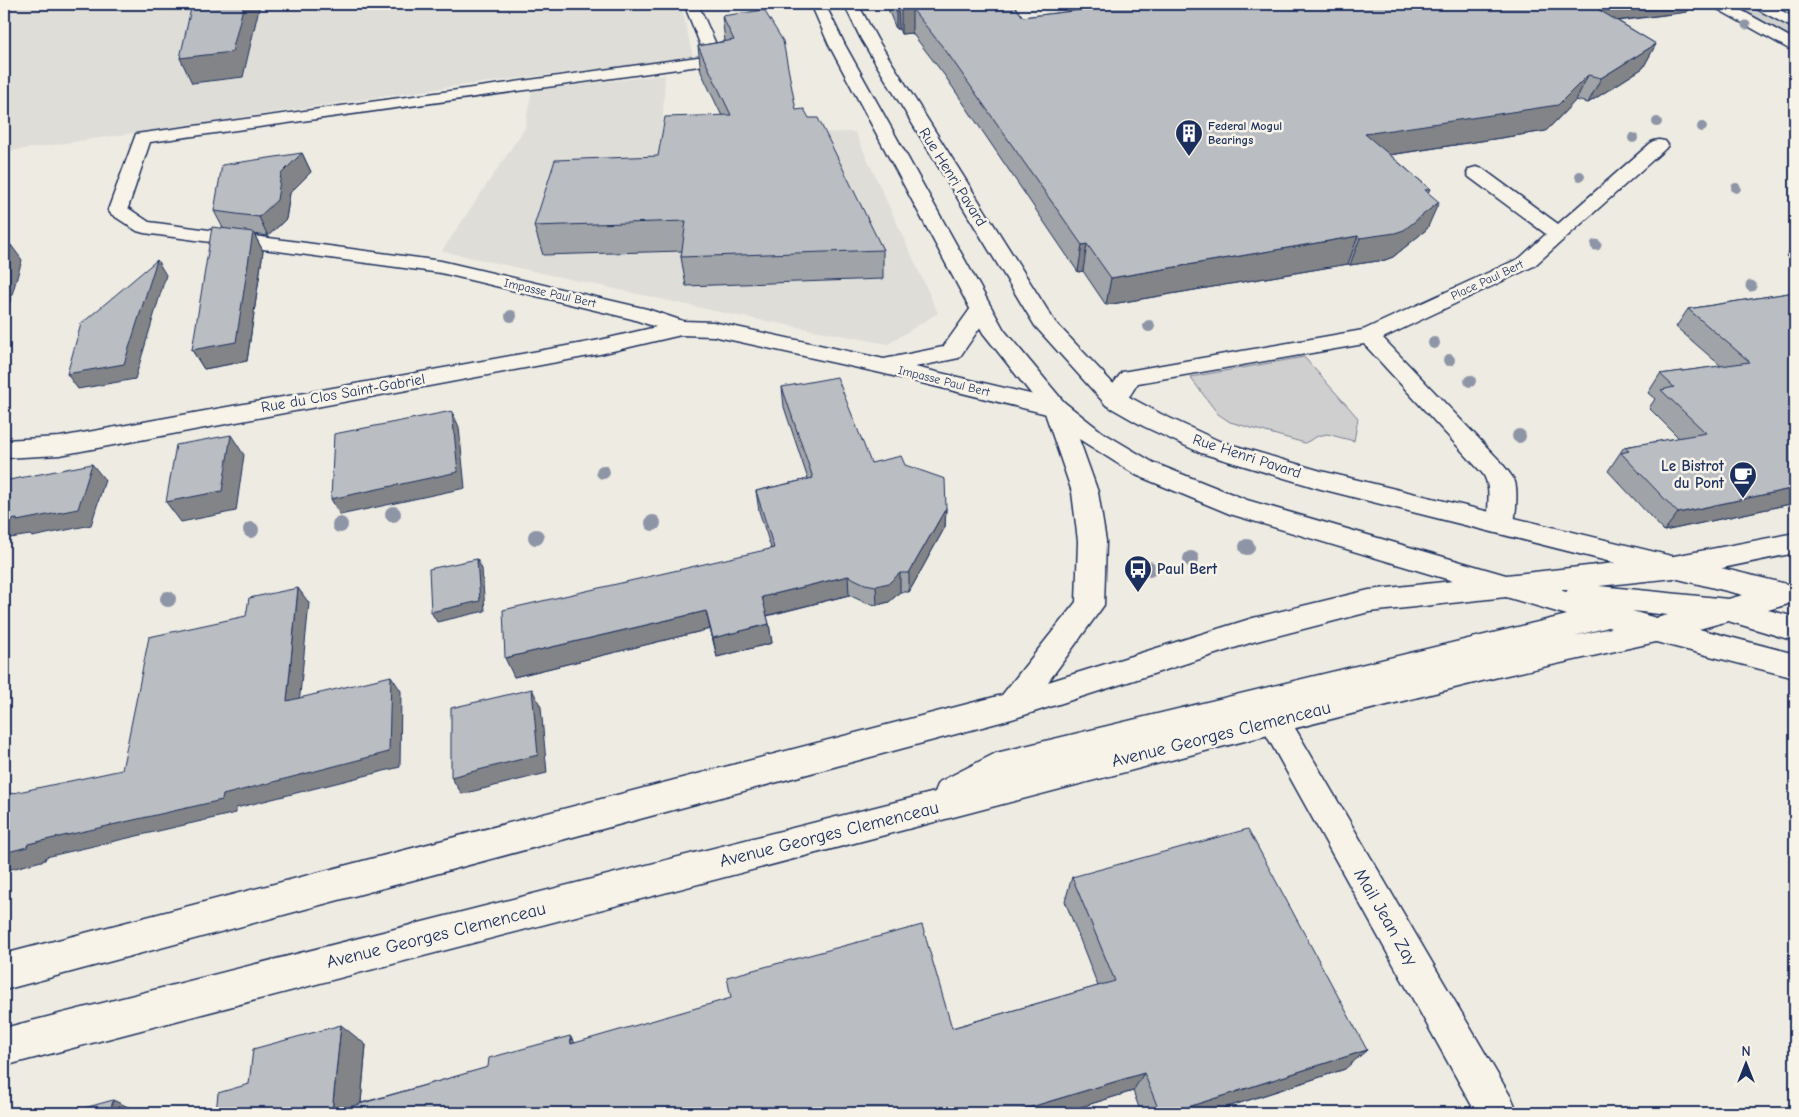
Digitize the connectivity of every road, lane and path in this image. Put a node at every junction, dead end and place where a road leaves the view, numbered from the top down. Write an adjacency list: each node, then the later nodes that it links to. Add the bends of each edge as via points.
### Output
1 (691, 4): 12 (main road, Impasse Paul Bert, via 715,60 142,138 118,210 144,227 441,267 639,314)
2 (818, 4): 11 (main road, via 837,45)
3 (851, 4): 15 (main road, Rue Henri Pavard, via 869,39 1046,326)
4 (1718, 4): 7 (main road)
5 (1758, 4): 6 (main road)
6 (1795, 24)
7 (1795, 46)
8 (1659, 145): 10 (main road, Place Paul Bert)
9 (1476, 173): 10 (main road)
10 (1559, 234): 13 (main road, Place Paul Bert, via 1527,262)
11 (981, 310): 14 (main road, via 951,353); 16 (main road, via 994,334)
12 (681, 328): 14 (main road, Impasse Paul Bert, via 713,329); 17 (main road, Rue du Clos Saint-Gabriel, via 600,347 60,446)
13 (1369, 336): 15 (main road, Place Paul Bert, via 1130,377); 18 (main road, via 1492,468 1502,483)
14 (881, 366): 16 (main road, Impasse Paul Bert)
15 (1114, 399): 18 (main road, Rue Henri Pavard, via 1210,447 1321,480)
16 (1055, 408): 21 (main road, via 1093,438 1146,469 1239,507); 28 (main road, via 1085,492 1092,541 1090,605)
17 (4, 449)
18 (1502, 524): 20 (main road, Rue Henri Pavard); 24 (main road, via 1591,563)
19 (1795, 543): 20 (main road)
20 (1674, 567): 21 (main road); 22 (main road, Avenue Georges Clemenceau)
21 (1505, 587): 23 (main road); 24 (main road); 28 (main road, via 1369,601 1253,630)
22 (1792, 594): 23 (main road, Avenue Georges Clemenceau)
23 (1728, 610): 25 (main road); 26 (main road, Avenue Georges Clemenceau)
24 (1608, 616): 26 (main road); 30 (main road, via 996,766)
25 (1795, 629)
26 (1656, 630): 27 (main road, Avenue Georges Clemenceau); 29 (main road, Avenue Georges Clemenceau, via 1498,664)
27 (1795, 666)
28 (1012, 706): 31 (main road)
29 (1274, 720): 30 (main road, Avenue Georges Clemenceau); 33 (main road, Mail Jean Zay)
30 (919, 810): 32 (main road, Avenue Georges Clemenceau)
31 (4, 972)
32 (4, 1047)
33 (1498, 1113)

